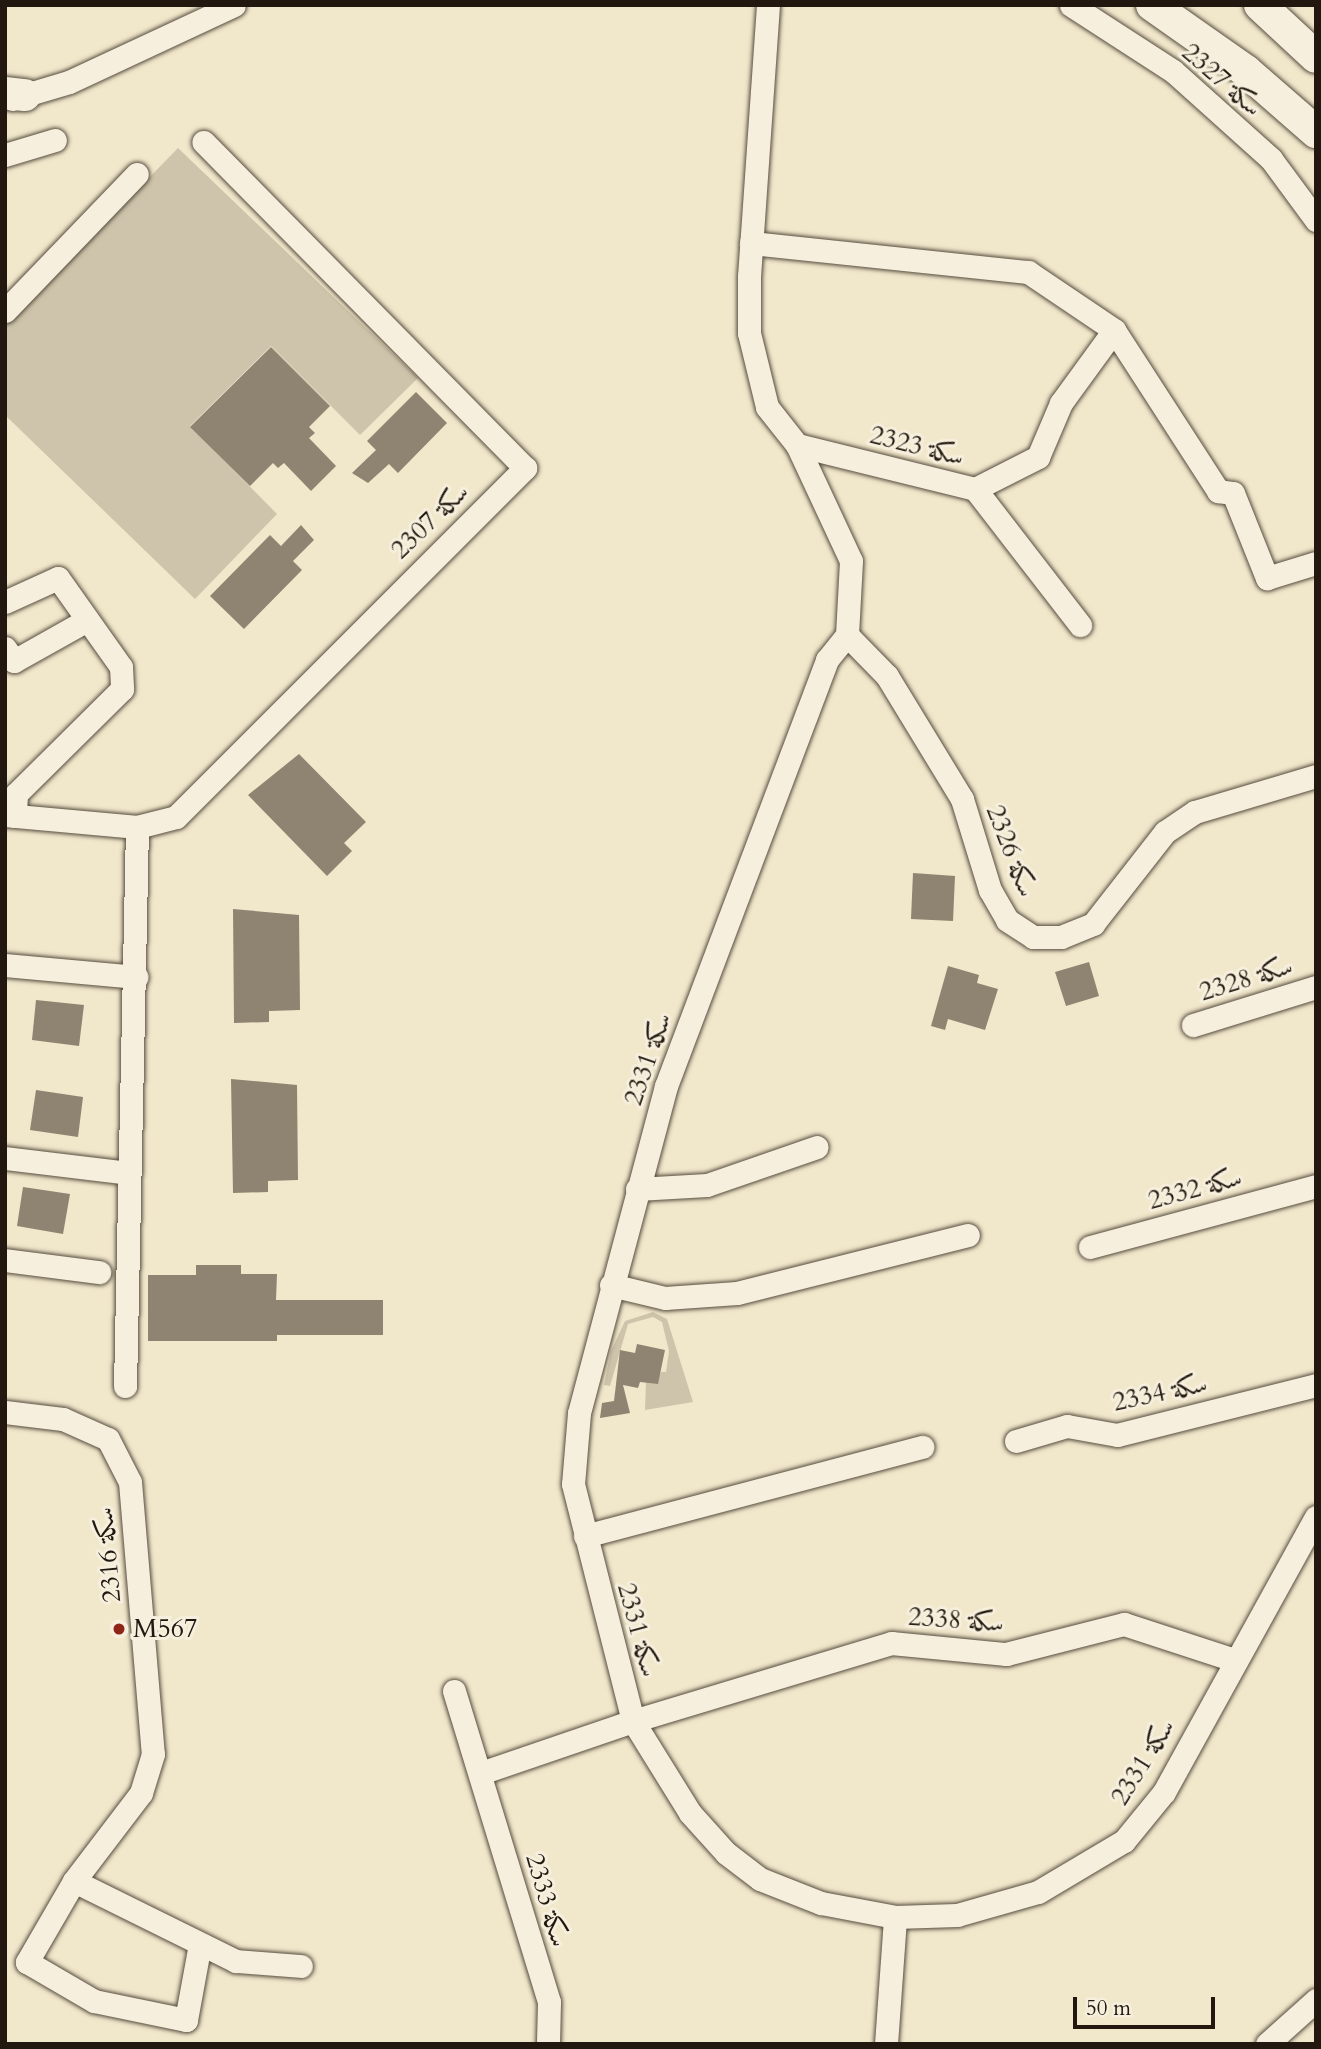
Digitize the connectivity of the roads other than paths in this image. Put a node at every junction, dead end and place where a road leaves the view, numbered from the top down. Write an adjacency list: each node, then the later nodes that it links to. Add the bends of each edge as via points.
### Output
1 (234, 5): 8 (street, via 69,82)
2 (768, 5): 16 (street)
3 (1071, 5): 15 (street, سكة 2327, via 1173,71 1271,159)
4 (1152, 5): 10 (main road, via 1246,71)
5 (1179, 5): 9 (main road, via 1275,71)
6 (1260, 5): 7 (main road)
7 (1316, 57)
8 (12, 96)
9 (1316, 107)
10 (1316, 132)
11 (55, 140): 13 (street)
12 (204, 142): 29 (street, سكة 2307, via 525,468 176,817)
13 (5, 155)
14 (137, 174): 17 (street)
15 (1316, 220)
16 (751, 243): 18 (street, via 1028,272); 19 (street, via 749,333 754,364 767,407)
17 (5, 311)
18 (1114, 330): 20 (street, سكة 2323, via 1060,403 1038,457); 21 (street, via 1218,491 1233,493 1267,578)
19 (797, 445): 20 (street, سكة 2323); 25 (street, via 851,561)
20 (975, 489): 24 (street)
21 (1316, 563)
22 (5, 602): 23 (street, via 58,578)
23 (87, 620): 26 (street, via 14,661); 28 (street, via 121,667 122,689 16,794)
24 (1080, 625)
25 (847, 635): 27 (street, سكة 2326, via 887,676 962,799 990,890 1007,920 1033,937 1061,937 1093,924 1165,832 1195,812); 38 (street, سكة 2331, via 825,666 666,1086)
26 (5, 648)
27 (1316, 776)
28 (10, 816): 29 (street, سكة 2307)
29 (138, 827): 31 (street)
30 (5, 965): 31 (street)
31 (136, 977): 36 (street)
32 (1316, 986): 33 (street, سكة 2328)
33 (1192, 1025)
34 (817, 1147): 38 (street, via 707,1185)
35 (5, 1158): 36 (street)
36 (130, 1173): 45 (street)
37 (1316, 1186): 40 (street, سكة 2332)
38 (637, 1189): 43 (street, سكة 2331)
39 (968, 1234): 43 (street, via 737,1293 665,1298)
40 (1090, 1247)
41 (5, 1260): 42 (street)
42 (99, 1272)
43 (611, 1284): 50 (street, سكة 2331, via 579,1413 573,1484)
44 (1316, 1385): 47 (street, سكة 2334, via 1117,1435 1067,1426)
45 (125, 1386)
46 (5, 1412): 55 (street, 2316 سكة, via 63,1419 108,1439 130,1482 153,1754 141,1793)
47 (1016, 1441)
48 (922, 1447): 50 (street)
49 (1316, 1517): 51 (street, سكة 2331)
50 (585, 1536): 53 (street, سكة 2331)
51 (1234, 1660): 53 (street, سكة 2338, via 1124,1624 1006,1654 891,1643); 56 (street, سكة 2331, via 1164,1792 1124,1841 1038,1892 957,1915)
52 (454, 1691): 54 (street, سكة 2333)
53 (633, 1721): 54 (street); 56 (street, سكة 2331, via 690,1813 726,1853 760,1879 821,1903)
54 (481, 1773): 60 (street, سكة 2333, via 549,2002)
55 (74, 1881): 57 (street); 57 (street, 2316 سكة, via 27,1962 94,2001 186,2020)
56 (895, 1917): 61 (street)
57 (200, 1944): 58 (street, via 236,1961)
58 (300, 1966)
59 (1316, 2000): 62 (street)
60 (548, 2044)
61 (886, 2044)
62 (1267, 2044)

